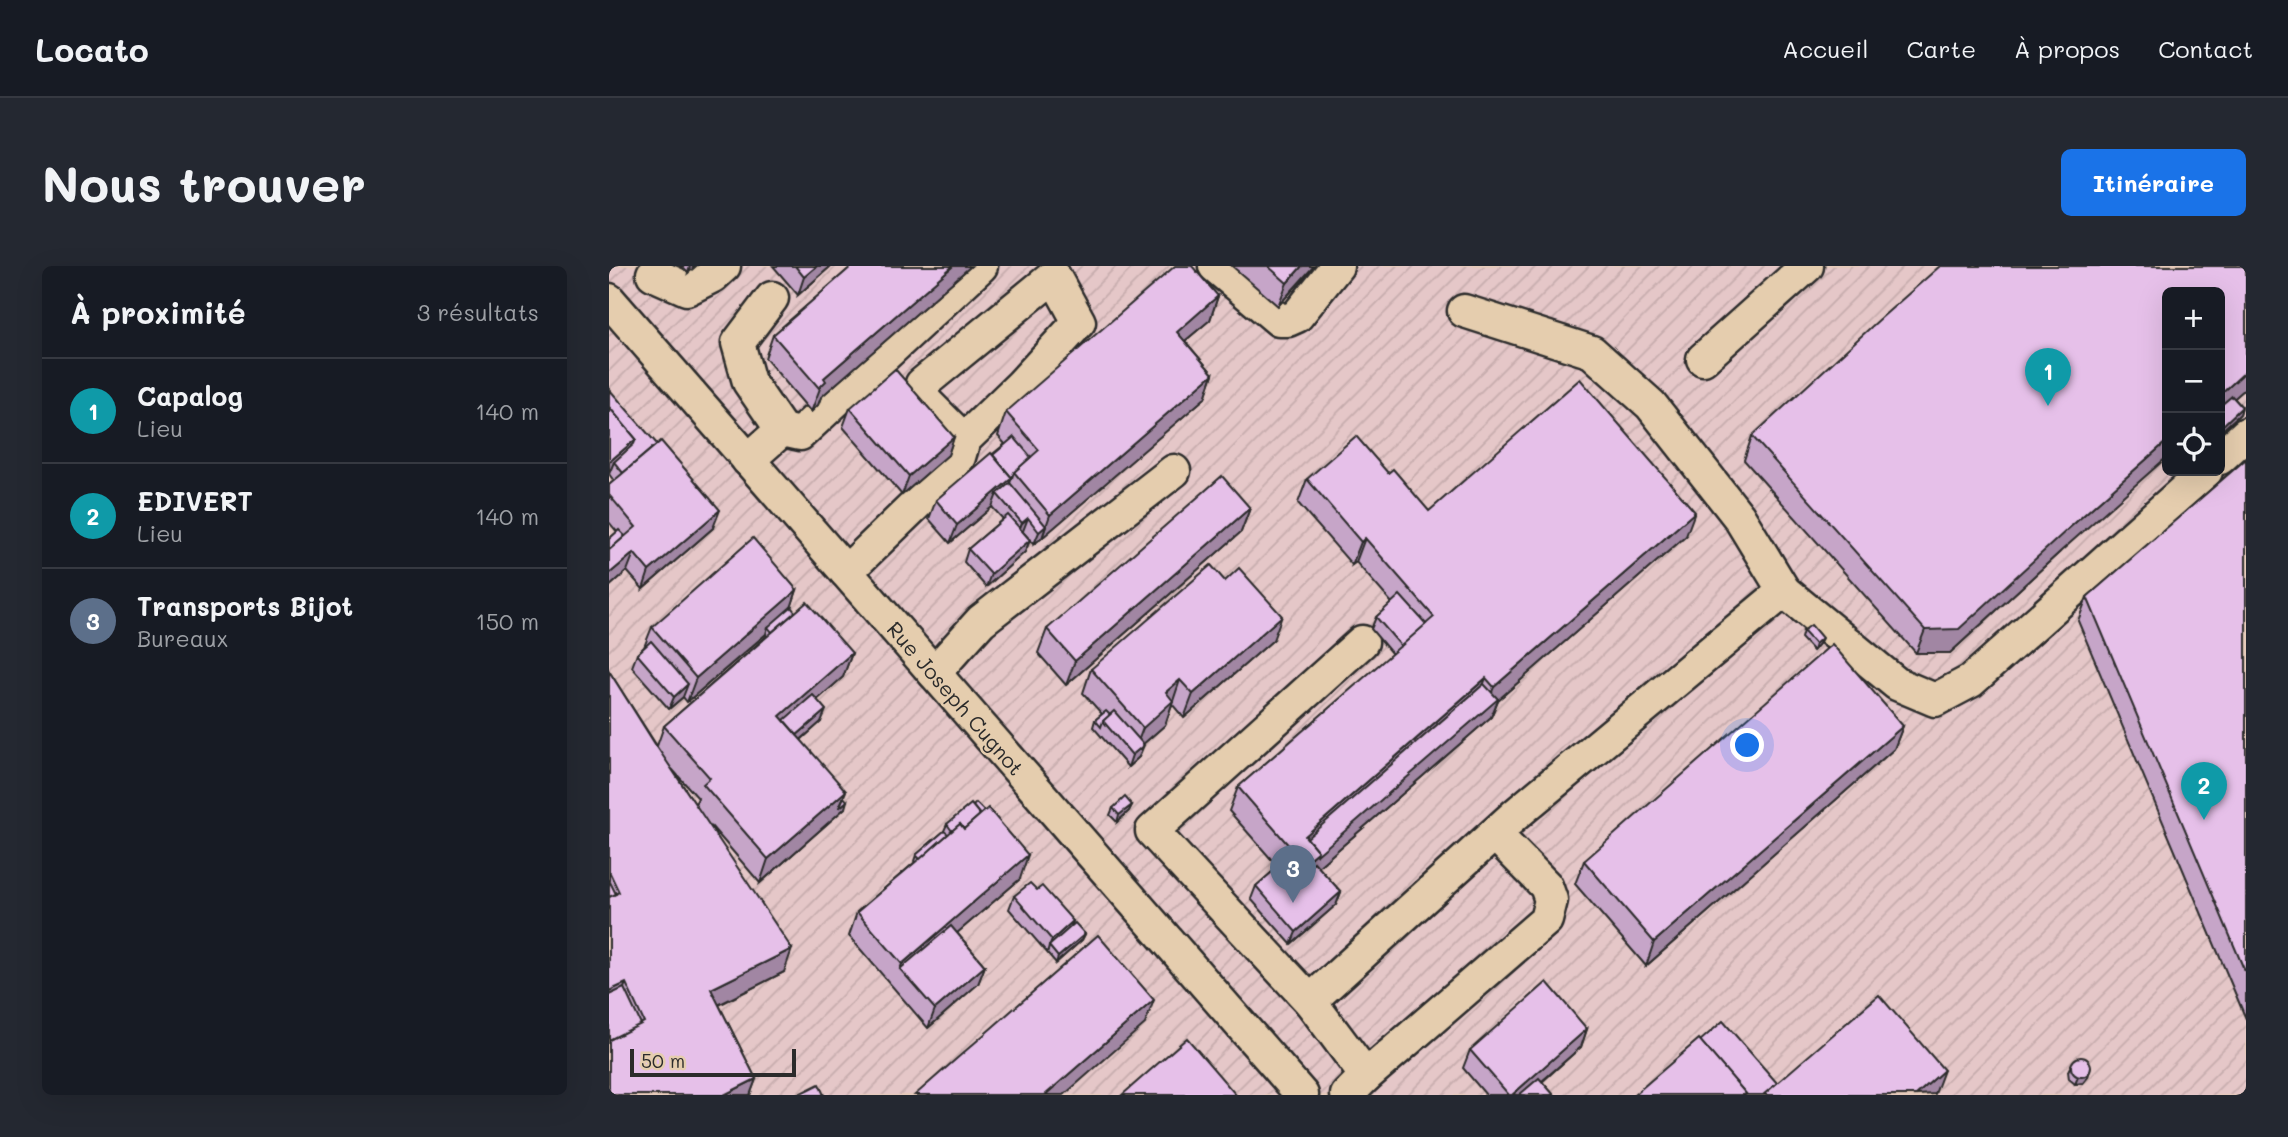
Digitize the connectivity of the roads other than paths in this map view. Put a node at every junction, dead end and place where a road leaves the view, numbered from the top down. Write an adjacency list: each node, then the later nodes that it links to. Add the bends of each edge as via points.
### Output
1 (724, 266): 6 (street, via 687,289)
2 (981, 266): 11 (street, via 800,434)
3 (1215, 266): 4 (street, via 1279,320 1297,316)
4 (1337, 266)
5 (1807, 266): 10 (street)
6 (650, 270): 8 (street)
7 (772, 298): 11 (street, via 738,342 749,382)
8 (614, 306): 15 (street, Rue Joseph Cugnot)
9 (1465, 310): 19 (street, via 1592,352 1651,405 1738,517)
10 (1703, 359)
11 (782, 430): 15 (street)
12 (2246, 434): 14 (street)
13 (964, 440): 13 (street, via 1079,321 1054,276 922,384 924,400); 18 (street, via 959,457 936,485)
14 (2225, 453)
15 (748, 460): 18 (street, Rue Joseph Cugnot)
16 (1174, 471): 21 (street, via 981,621)
17 (2200, 476): 19 (street, via 1971,681 1935,700 1897,684)
18 (846, 572): 21 (street, Rue Joseph Cugnot)
19 (1784, 592): 22 (street)
20 (1362, 642): 23 (street, via 1152,831)
21 (934, 673): 25 (street, Rue Joseph Cugnot)
22 (1495, 834): 23 (street); 24 (street, via 1546,886 1551,900 1546,920)
23 (1310, 1002): 24 (street)
24 (1357, 1085)
25 (1302, 1095)

